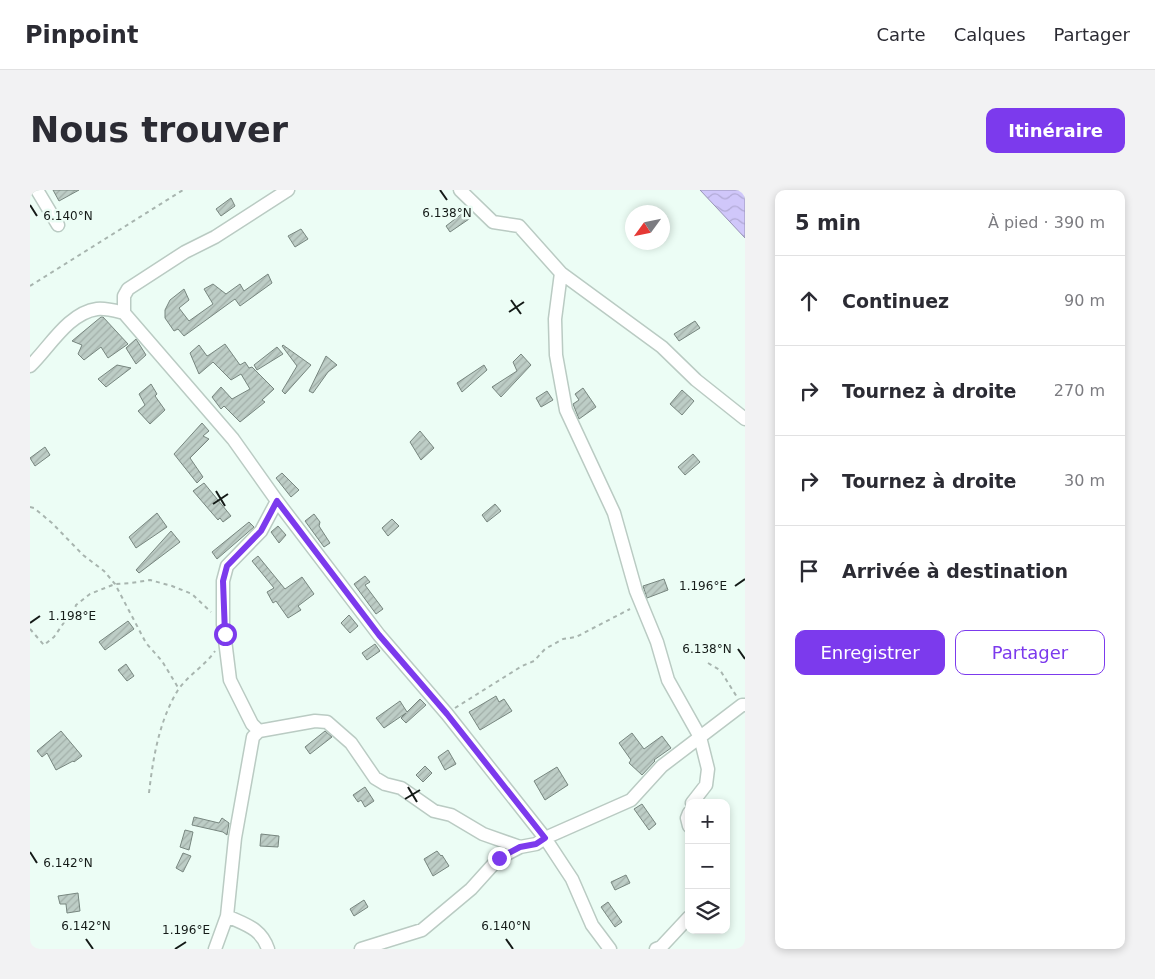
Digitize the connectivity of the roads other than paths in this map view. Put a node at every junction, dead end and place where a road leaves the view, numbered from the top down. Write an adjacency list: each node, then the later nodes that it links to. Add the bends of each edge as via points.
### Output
1 (37, 190): 4 (street)
2 (288, 190): 6 (street, via 128,289 124,296)
3 (460, 190): 5 (street, via 494,222 519,226)
4 (58, 225)
5 (561, 273): 8 (street, via 662,347 696,380); 12 (street, via 556,355 566,410 614,513 636,591 657,642 668,680)
6 (124, 313): 7 (street, via 97,309 76,319); 9 (street, via 233,439)
7 (30, 366)
8 (745, 419)
9 (277, 501): 11 (street, via 261,531 227,566 223,581 230,680 252,724); 14 (street, via 379,635 447,714)
10 (743, 705): 12 (street)
11 (259, 731): 15 (street, via 315,721 327,722 351,743 375,778 401,788 434,811 451,814 483,834); 16 (street, via 253,737 235,838)
12 (700, 737): 13 (street, via 708,769 706,785); 14 (street, via 662,766 632,800)
13 (695, 799)
14 (545, 838): 15 (street, via 536,844); 21 (street, via 572,879 592,925)
15 (520, 847): 20 (street, via 499,858 471,889 422,930)
16 (227, 916): 18 (street); 19 (street, via 258,932)
17 (685, 921): 22 (street)
18 (215, 949)
19 (268, 949)
20 (361, 949)
21 (610, 949)
22 (656, 949)

